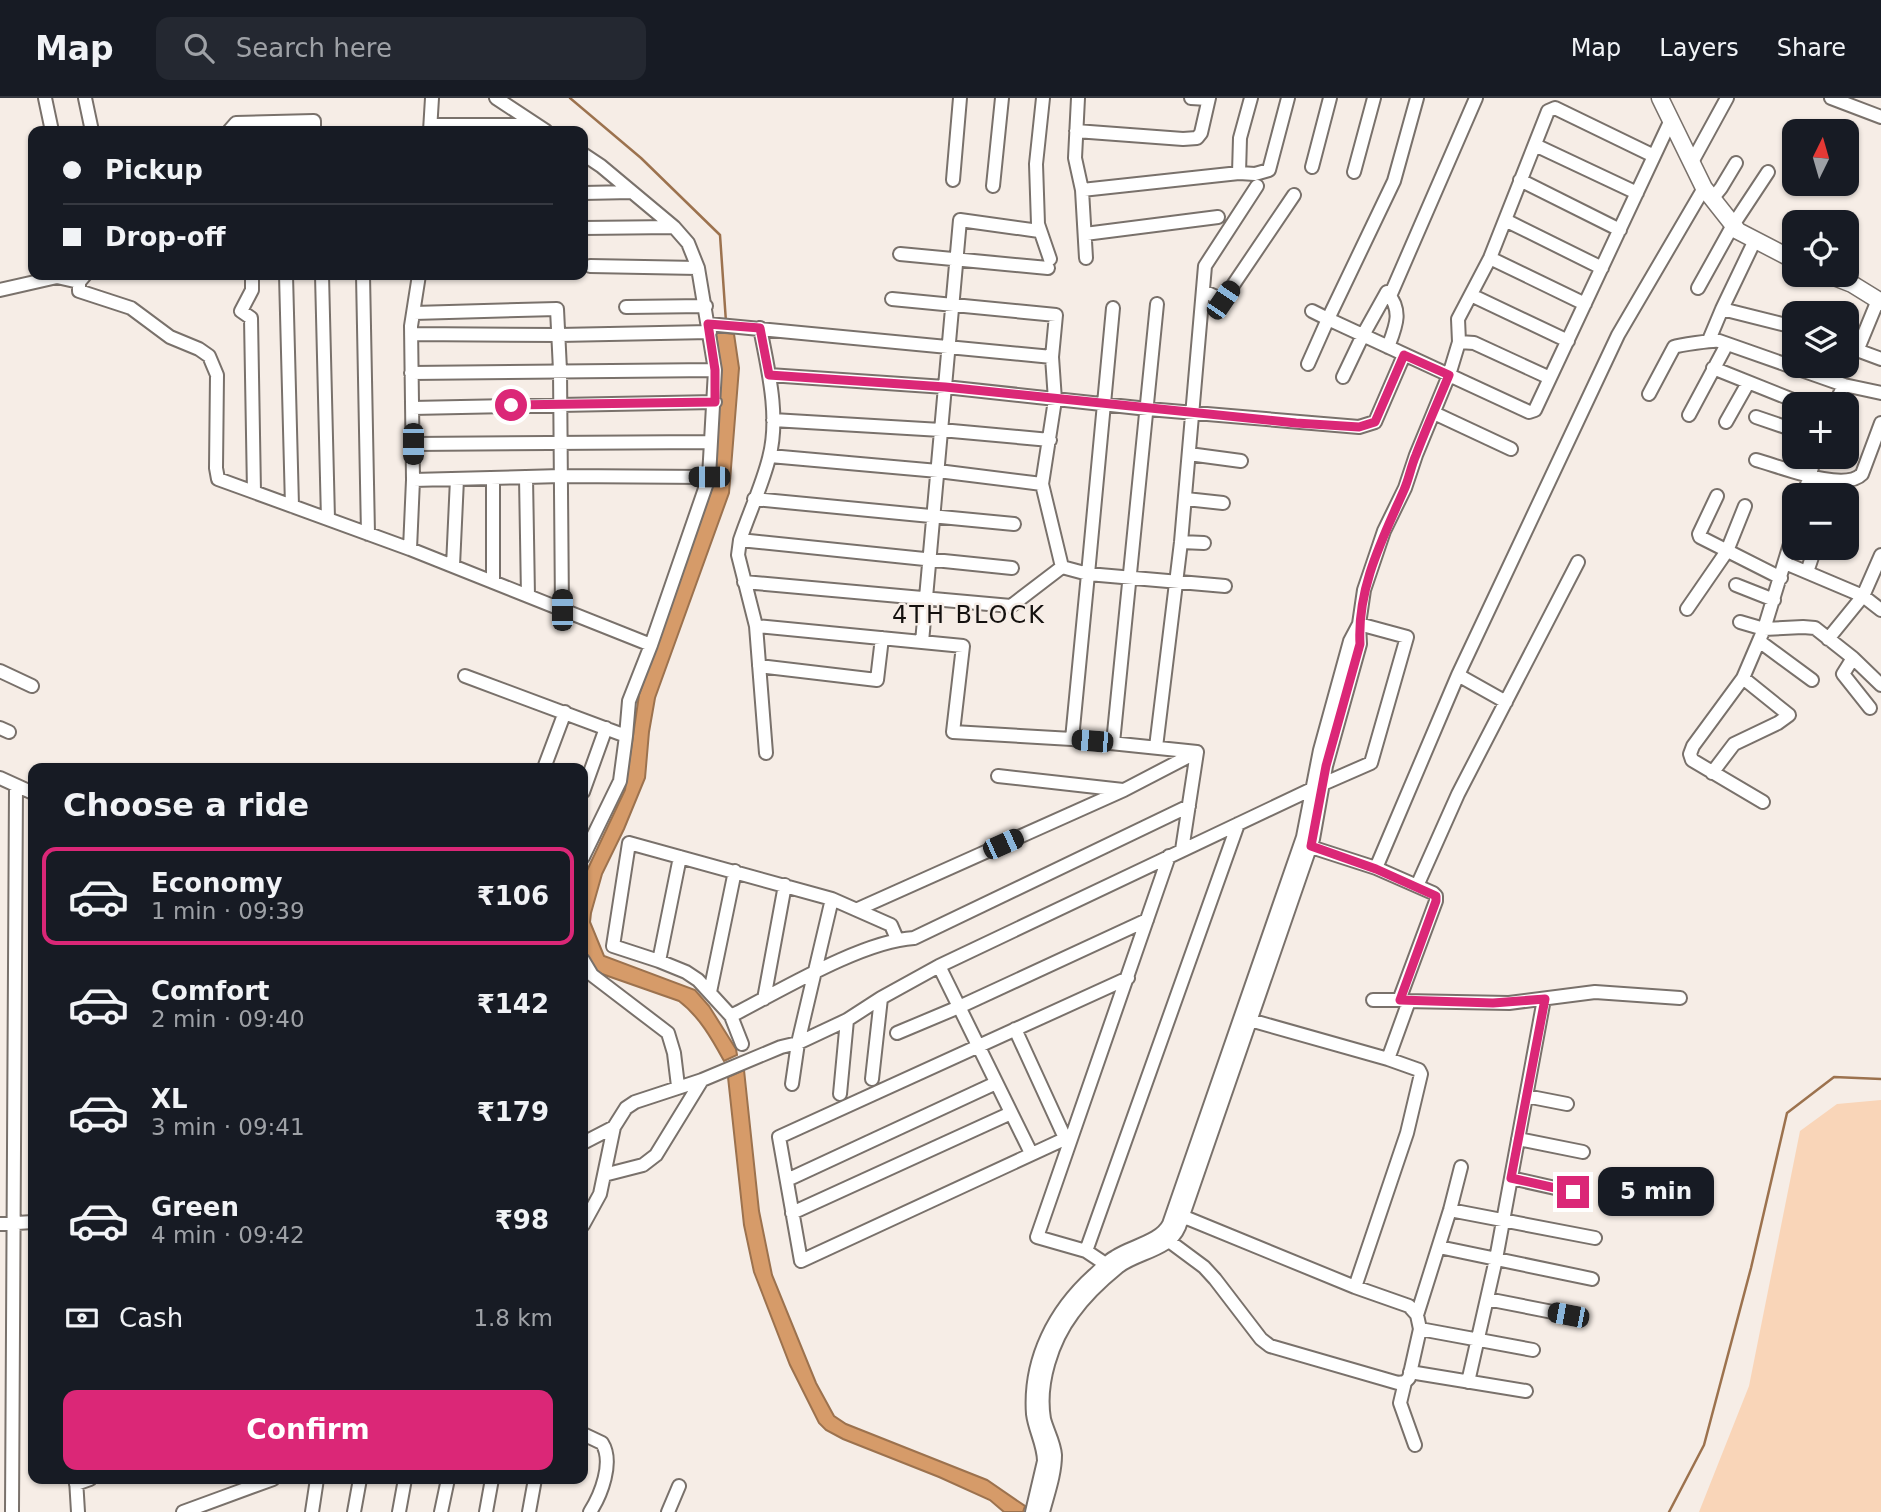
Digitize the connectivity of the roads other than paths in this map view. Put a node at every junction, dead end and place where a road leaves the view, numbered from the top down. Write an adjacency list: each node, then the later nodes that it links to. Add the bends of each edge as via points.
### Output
1 (45, 98): 22 (street)
2 (85, 98): 23 (street)
3 (432, 98): 26 (street)
4 (496, 98): 27 (street)
5 (960, 98): 38 (street)
6 (1002, 98): 40 (street)
7 (1043, 98): 53 (street, via 1036,164)
8 (1078, 98): 28 (street)
9 (1191, 98): 19 (street)
10 (1251, 98): 37 (street, via 1240,138)
11 (1288, 98): 37 (street, via 1269,170)
12 (1330, 98): 34 (street)
13 (1374, 98): 35 (street)
14 (1417, 98): 89 (street, via 1394,181)
15 (1476, 98): 77 (street)
16 (1660, 98): 21 (main road)
17 (1727, 98): 32 (street)
18 (1831, 98): 20 (street)
19 (1209, 99): 28 (street, via 1197,138)
20 (1881, 117)
21 (1670, 122): 30 (street); 32 (main road)
22 (51, 126)
23 (91, 126)
24 (233, 126): 25 (street, via 314,121)
25 (314, 126)
26 (430, 126)
27 (538, 126)
28 (1076, 131): 42 (street, via 1075,158)
29 (1535, 145): 30 (street, via 1548,111 1555,108); 39 (street); 45 (street)
30 (1654, 156): 45 (street)
31 (588, 159): 43 (street)
32 (1692, 162): 46 (main road)
33 (1736, 163): 46 (street, via 1721,188)
34 (1312, 167)
35 (1354, 172)
36 (1768, 172): 50 (street)
37 (1239, 173): 42 (street)
38 (953, 180)
39 (1520, 180): 49 (street); 54 (street)
40 (993, 186)
41 (1257, 186): 75 (street, via 1205,266)
42 (1082, 190): 55 (street)
43 (632, 192): 44 (street); 51 (street)
44 (588, 193)
45 (1637, 193): 54 (street)
46 (1708, 193): 50 (main road); 211 (street, via 1623,325)
47 (1294, 195): 75 (street, via 1223,300)
48 (1218, 217): 55 (street)
49 (1505, 220): 60 (street); 64 (street)
50 (1733, 225): 56 (main road); 73 (street)
51 (674, 227): 52 (street); 63 (street, via 688,243)
52 (588, 228)
53 (1039, 230): 61 (street, via 960,220); 61 (street, via 1049,264)
54 (1620, 230): 64 (street)
55 (1084, 234): 59 (street)
56 (1755, 240): 58 (main road); 86 (street)
57 (900, 254): 61 (street)
58 (1782, 254)
59 (1086, 258)
60 (1490, 258): 76 (street); 81 (street)
61 (957, 260): 82 (street)
62 (590, 266): 63 (street)
63 (698, 268): 83 (street)
64 (1602, 268): 81 (street)
65 (37, 280): 74 (street)
66 (82, 280): 159 (street, via 79,291 131,308 165,334 209,356 217,375 218,479)
67 (252, 280): 159 (street, via 241,310 251,318)
68 (286, 280): 164 (street)
69 (322, 280): 167 (street)
70 (363, 280): 169 (street)
71 (418, 280): 88 (street)
72 (1857, 287): 79 (main road)
73 (1698, 288)
74 (0, 290)
75 (1203, 291): 130 (street)
76 (1472, 295): 98 (street); 99 (street, via 1458,319)
77 (1390, 296): 95 (street, via 1387,292); 102 (street, via 1398,317)
78 (892, 299): 82 (street)
79 (1879, 301): 96 (street)
80 (1157, 304): 128 (street)
81 (1585, 304): 98 (street)
82 (953, 305): 101 (street); 105 (street, via 1056,316)
83 (706, 306): 84 (street); 91 (street)
84 (626, 307)
85 (1114, 308): 126 (street)
86 (1722, 309): 90 (street); 97 (street)
87 (1312, 311): 89 (street)
88 (414, 313): 93 (street); 94 (street, via 557,309)
89 (1328, 319): 95 (street); 107 (street)
90 (1782, 324)
91 (709, 328): 92 (street); 94 (street); 110 (street)
92 (760, 328): 101 (street); 112 (street)
93 (411, 334): 94 (street); 111 (street)
94 (558, 335): 109 (street)
95 (1363, 335): 102 (street); 114 (street)
96 (1859, 337)
97 (1709, 340): 100 (street); 121 (street, via 1674,347)
98 (1568, 341): 115 (street)
99 (1459, 342): 113 (street); 115 (street, via 1474,344)
100 (1727, 344): 108 (street); 117 (street)
101 (949, 345): 105 (street); 118 (street)
102 (1388, 347): 104 (street)
103 (1859, 351): 106 (street)
104 (1404, 355): 113 (street); 130 (street, via 1375,422 1359,427)
105 (1052, 357): 123 (street)
106 (1881, 359)
107 (1308, 364)
108 (1713, 368): 116 (street); 131 (street)
109 (560, 370): 110 (street); 111 (street); 125 (street)
110 (715, 370): 124 (street)
111 (411, 373): 127 (street)
112 (769, 375): 118 (street); 133 (street)
113 (1449, 375): 115 (street, via 1529,412 1535,410); 129 (street)
114 (1343, 377)
115 (1550, 378)
116 (1748, 383): 122 (street); 134 (street)
117 (1844, 385): 119 (street); 120 (street)
118 (945, 387): 123 (street); 137 (street)
119 (1841, 392)
120 (1881, 393)
121 (1649, 394)
122 (1782, 396)
123 (1055, 400): 126 (street); 138 (street)
124 (715, 402): 125 (street); 139 (street)
125 (561, 404): 127 (street); 140 (street)
126 (1105, 405): 128 (street); 185 (street)
127 (412, 408): 141 (street)
128 (1148, 409): 130 (street); 186 (street)
129 (1434, 413): 142 (street); 201 (street, via 1384,531 1364,590)
130 (1193, 414): 143 (street)
131 (1689, 415)
132 (1756, 418): 136 (street)
133 (773, 420): 137 (street); 144 (street)
134 (1726, 422)
135 (1881, 423): 156 (street, via 1862,474 1855,480)
136 (1782, 426)
137 (941, 430): 138 (street); 148 (street)
138 (1050, 440): 158 (street)
139 (710, 442): 140 (street); 152 (street)
140 (560, 443): 141 (street); 150 (street)
141 (413, 444): 155 (street)
142 (1511, 449)
143 (1189, 454): 146 (street); 162 (street)
144 (769, 456): 148 (street); 161 (street)
145 (1756, 460): 149 (street)
146 (1241, 461)
147 (1812, 469): 149 (street)
148 (937, 471): 158 (street); 166 (street)
149 (1810, 475): 156 (street); 157 (street)
150 (561, 476): 151 (street); 152 (street); 198 (street)
151 (526, 477): 153 (street); 193 (street)
152 (709, 477): 207 (street)
153 (493, 478): 154 (street); 188 (street)
154 (457, 479): 155 (street); 181 (street)
155 (413, 480): 173 (street)
156 (1836, 481)
157 (1808, 483)
158 (1042, 484): 182 (street)
159 (254, 492): 164 (street)
160 (1717, 496): 174 (street, via 1699,536)
161 (754, 499): 166 (street); 170 (street)
162 (1186, 499): 163 (street); 171 (street)
163 (1223, 503)
164 (292, 506): 167 (street)
165 (1745, 506): 174 (street)
166 (933, 516): 168 (street); 176 (street)
167 (328, 519): 169 (street)
168 (1014, 524)
169 (369, 534): 173 (street)
170 (740, 540): 176 (street); 189 (street)
171 (1181, 541): 172 (street); 190 (street)
172 (1204, 543)
173 (410, 549): 181 (street)
174 (1727, 551): 187 (street); 197 (street)
175 (1881, 555): 194 (street)
176 (929, 559): 183 (street); 195 (street)
177 (1786, 560): 180 (street)
178 (1811, 560): 184 (street)
179 (1578, 562): 217 (street)
180 (1785, 563): 184 (street); 187 (street)
181 (453, 566): 188 (street)
182 (1062, 567): 185 (street); 195 (street, via 1011,606)
183 (1012, 568)
184 (1807, 572): 194 (street)
185 (1088, 574): 186 (street); 222 (street)
186 (1130, 578): 190 (street); 223 (street)
187 (1781, 578): 196 (street)
188 (493, 582): 193 (street)
189 (744, 582): 195 (street); 202 (street)
190 (1175, 582): 192 (street); 224 (street)
191 (1737, 585): 196 (street)
192 (1225, 586)
193 (528, 596): 198 (street)
194 (1863, 596): 199 (street); 205 (street)
195 (926, 597): 206 (street)
196 (1774, 600): 203 (street)
197 (1687, 609)
198 (562, 610): 207 (street)
199 (1881, 610)
200 (1740, 622): 203 (street)
201 (1359, 624): 233 (street, via 1360,644); 233 (street, via 1407,637 1371,763)
202 (755, 626): 204 (street); 209 (street)
203 (1762, 635): 205 (street, via 1812,627); 213 (street); 214 (street)
204 (882, 638): 206 (street); 209 (street, via 877,680)
205 (1828, 639): 208 (street)
206 (922, 642): 222 (street, via 963,646 954,732)
207 (651, 645): 221 (street, via 629,701)
208 (1853, 658): 215 (street); 218 (street, via 1843,674)
209 (759, 667): 226 (street)
210 (0, 671): 216 (street)
211 (1458, 675): 217 (street); 244 (street)
212 (465, 676): 219 (street)
213 (1743, 678): 228 (street, via 1690,754); 228 (street, via 1788,715 1734,744)
214 (1812, 680)
215 (1881, 685)
216 (32, 686)
217 (1506, 702): 247 (street)
218 (1870, 708)
219 (565, 712): 220 (street); 227 (street)
220 (606, 728): 221 (street); 231 (street)
221 (626, 736): 240 (street, via 620,781)
222 (1072, 740): 223 (street)
223 (1113, 743): 224 (street)
224 (1156, 747): 225 (street)
225 (1197, 752): 234 (street); 237 (street)
226 (766, 753)
227 (546, 763)
228 (1712, 773): 236 (street)
229 (998, 776): 234 (street)
230 (0, 778): 232 (street)
231 (588, 778)
232 (16, 786): 235 (street); 303 (street)
233 (1317, 787): 238 (street); 239 (street); 298 (street)
234 (1124, 790): 249 (street)
235 (28, 791)
236 (1763, 803)
237 (1189, 806): 241 (street); 251 (street, via 914,938)
238 (1238, 824): 241 (street); 307 (street)
239 (1311, 846): 244 (street); 267 (street)
240 (588, 847)
241 (1182, 850): 242 (street)
242 (1169, 856): 250 (street); 253 (street)
243 (680, 857): 245 (street); 252 (street); 252 (street, via 629,843 613,946)
244 (1376, 869): 247 (street)
245 (735, 871): 246 (street); 257 (street)
246 (785, 885): 248 (street); 260 (street)
247 (1417, 886): 263 (street, via 1433,893 1436,901)
248 (832, 899): 249 (street); 255 (street)
249 (858, 909): 251 (street, via 891,925)
250 (1147, 920): 256 (street); 264 (street)
251 (897, 939): 255 (street)
252 (659, 961): 257 (street, via 686,972)
253 (939, 966): 258 (street); 264 (street)
254 (588, 968): 278 (street, via 668,1033)
255 (816, 973): 260 (street); 270 (street)
256 (1128, 978): 268 (street); 284 (street)
257 (710, 992): 265 (street)
258 (881, 998): 266 (street); 274 (street)
259 (1680, 998): 261 (street, via 1595,992)
260 (764, 999): 265 (street)
261 (1545, 999): 263 (street); 280 (street)
262 (1373, 1000): 263 (street)
263 (1404, 1001): 273 (street)
264 (959, 1007): 269 (street); 272 (street)
265 (731, 1016): 271 (street)
266 (847, 1020): 270 (street); 279 (street)
267 (1250, 1020): 273 (street); 298 (street)
268 (1015, 1029): 272 (street); 284 (street)
269 (897, 1033)
270 (798, 1043): 275 (street); 277 (street)
271 (742, 1044)
272 (978, 1046): 276 (street); 292 (street, via 779,1137)
273 (1388, 1059): 311 (street, via 1419,1070 1422,1079)
274 (872, 1079)
275 (702, 1080): 278 (street); 290 (street, via 656,1155 643,1166)
276 (996, 1083): 282 (street); 292 (street)
277 (792, 1084)
278 (678, 1086): 283 (street, via 635,1102)
279 (839, 1094)
280 (1526, 1096): 281 (street); 285 (street)
281 (1567, 1104)
282 (1011, 1113): 288 (street); 297 (street)
283 (614, 1127): 286 (street); 290 (street)
284 (1068, 1137): 288 (street); 307 (street, via 1037,1237)
285 (1518, 1139): 287 (street); 291 (street)
286 (588, 1140)
287 (1583, 1152)
288 (1031, 1153): 297 (street, via 801,1261)
289 (1461, 1167): 296 (street)
290 (604, 1175): 294 (street)
291 (1511, 1178): 293 (street); 300 (street)
292 (787, 1180): 297 (street)
293 (1573, 1192)
294 (600, 1194): 295 (street); 299 (street)
295 (588, 1198)
296 (1450, 1210): 300 (street); 306 (street)
297 (792, 1213)
298 (1178, 1214): 305 (street, via 1177,1232); 311 (street); 333 (street, via 1164,1232 1114,1257 1084,1284 1049,1333 1034,1387 1033,1416 1044,1453)
299 (588, 1216)
300 (1503, 1220): 304 (street); 308 (street)
301 (0, 1224): 303 (street)
302 (28, 1224): 303 (street)
303 (14, 1225): 312 (street)
304 (1595, 1238)
305 (1169, 1241): 319 (street, via 1204,1267 1270,1346 1398,1383); 333 (street, via 1120,1265 1081,1302 1058,1337 1044,1388 1044,1415 1055,1451 1053,1474)
306 (1439, 1247): 308 (street); 314 (street)
307 (1086, 1251): 309 (street)
308 (1496, 1259): 310 (street); 313 (street)
309 (1104, 1263)
310 (1592, 1279)
311 (1355, 1287): 314 (street, via 1409,1306)
312 (6, 1294): 334 (street)
313 (1487, 1299): 315 (street); 317 (street)
314 (1417, 1315): 316 (street)
315 (1568, 1315)
316 (1420, 1329): 317 (street); 319 (street)
317 (1478, 1341): 318 (street); 320 (street)
318 (1533, 1350)
319 (1408, 1377): 320 (street); 323 (street, via 1400,1403)
320 (1468, 1382): 321 (street)
321 (1526, 1391)
322 (588, 1436): 343 (street, via 602,1443 607,1457 601,1489)
323 (1415, 1445)
324 (76, 1484): 335 (street)
325 (259, 1484): 336 (street)
326 (316, 1484): 337 (street)
327 (359, 1484): 338 (street)
328 (404, 1484): 339 (street)
329 (447, 1484): 340 (street)
330 (491, 1484): 341 (street)
331 (534, 1484): 342 (street)
332 (679, 1486): 344 (street)
333 (1038, 1510)
334 (12, 1512)
335 (78, 1512)
336 (183, 1512)
337 (312, 1512)
338 (354, 1512)
339 (399, 1512)
340 (441, 1512)
341 (486, 1512)
342 (529, 1512)
343 (590, 1512)
344 (668, 1512)

